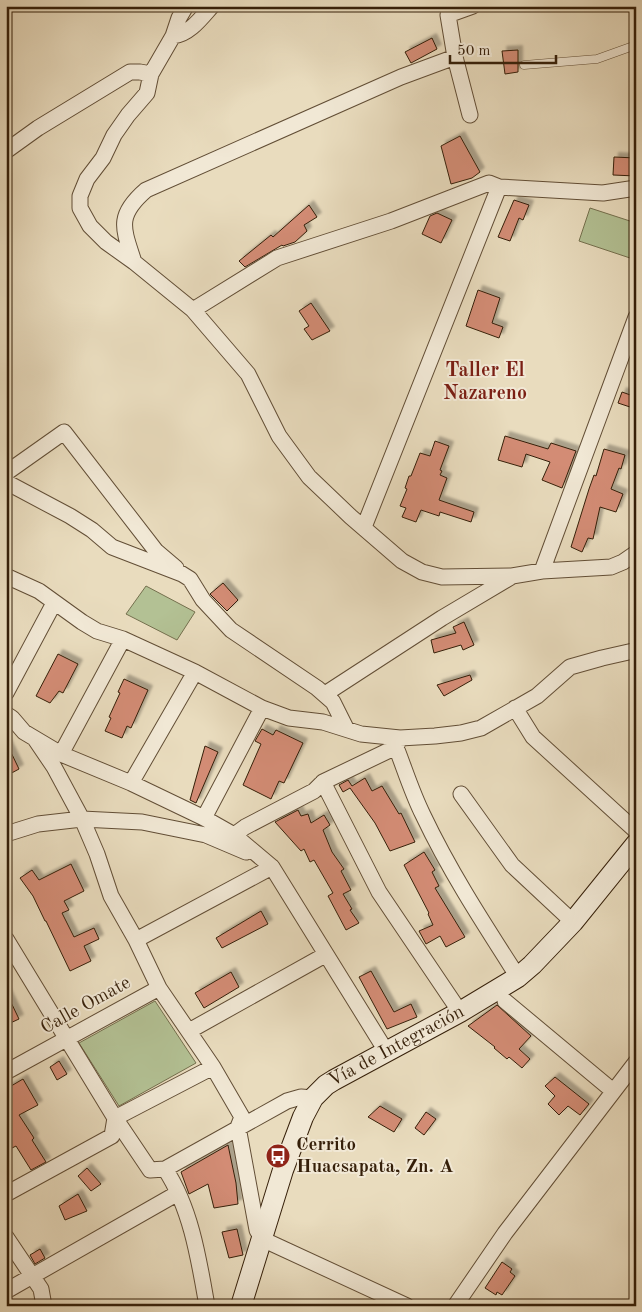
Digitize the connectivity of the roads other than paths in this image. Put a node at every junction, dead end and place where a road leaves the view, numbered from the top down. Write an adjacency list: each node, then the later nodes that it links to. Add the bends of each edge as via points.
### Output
1 (186, 6): 4 (street)
2 (212, 6): 4 (street, via 186,32)
3 (473, 6): 6 (street, via 448,16)
4 (173, 36): 8 (street)
5 (636, 44): 7 (lane, via 597,59)
6 (455, 57): 9 (street); 13 (street, via 401,77 146,190 126,213 125,233)
7 (524, 65)
8 (150, 74): 10 (street, via 130,72); 13 (street, via 147,93 128,115 103,158 86,178 80,196 80,208 90,226)
9 (470, 115)
10 (6, 151)
11 (499, 186): 12 (street, via 603,193); 14 (street, via 490,184 276,258); 18 (street)
12 (636, 188)
13 (134, 262): 14 (street)
14 (193, 310): 18 (street, via 248,374 279,436 309,477)
15 (636, 317): 20 (street)
16 (6, 473): 21 (street, via 64,432 156,551)
17 (6, 482): 21 (street, via 70,516 112,547)
18 (364, 527): 22 (street, via 402,561 422,572 442,577)
19 (636, 553): 20 (street, via 611,567)
20 (542, 571): 22 (street)
21 (182, 574): 29 (street, via 190,579 203,600 230,630)
22 (512, 576): 29 (street)
23 (10, 583): 24 (street, via 39,591)
24 (54, 603): 25 (street, via 97,631); 28 (street)
25 (123, 639): 27 (street); 36 (street)
26 (636, 652): 31 (street, via 570,667 537,696)
27 (194, 672): 30 (street); 38 (street)
28 (6, 693)
29 (325, 694): 33 (street, via 333,702)
30 (262, 708): 33 (street, via 289,718); 40 (street)
31 (514, 708): 35 (street, via 481,728); 42 (street, via 533,737)
32 (6, 714): 34 (street)
33 (346, 728): 35 (street)
34 (35, 739): 36 (street); 41 (street)
35 (398, 742): 37 (street); 51 (street, via 422,814 467,898)
36 (61, 754): 38 (street)
37 (323, 782): 44 (street, via 314,791); 54 (street, via 379,892)
38 (131, 783): 40 (street)
39 (461, 794): 47 (street, via 512,865)
40 (204, 818): 44 (street)
41 (82, 819): 43 (street, via 38,824); 46 (street, via 142,822 206,835); 48 (street, via 111,896)
42 (636, 831)
43 (6, 834)
44 (234, 835): 46 (street)
45 (636, 844): 47 (main road, Vía de Integración)
46 (268, 863): 48 (street); 50 (street)
47 (573, 922): 51 (main road, Vía de Integración)
48 (136, 940): 52 (street)
49 (8, 946): 56 (street)
50 (325, 955): 55 (street); 57 (street)
51 (518, 977): 54 (main road, Vía de Integración)
52 (159, 988): 55 (street); 56 (street, Calle Omate)
53 (505, 1001): 61 (street)
54 (460, 1012): 57 (main road, Vía de Integración)
55 (189, 1032): 59 (street)
56 (66, 1039): 60 (street, Calle Omate); 63 (street)
57 (386, 1051): 62 (main road, Vía de Integración, via 326,1085)
58 (636, 1062): 61 (street)
59 (213, 1067): 63 (street); 64 (street, via 242,1117)
60 (6, 1072)
61 (613, 1091): 76 (street)
62 (312, 1098): 64 (street, via 287,1101); 69 (main road, Vía de Integración, via 284,1167)
63 (115, 1118): 65 (street, via 150,1170); 67 (street, via 112,1136)
64 (238, 1127): 65 (street); 69 (street, via 257,1230)
65 (165, 1169): 66 (street)
66 (178, 1193): 70 (street); 72 (street, via 191,1230)
67 (6, 1194)
68 (6, 1237): 70 (street)
69 (262, 1239): 74 (main road, Vía de Integración); 75 (street)
70 (33, 1276): 71 (street); 73 (street)
71 (6, 1290)
72 (205, 1304)
73 (44, 1306)
74 (241, 1306)
75 (407, 1306)
76 (455, 1306)

